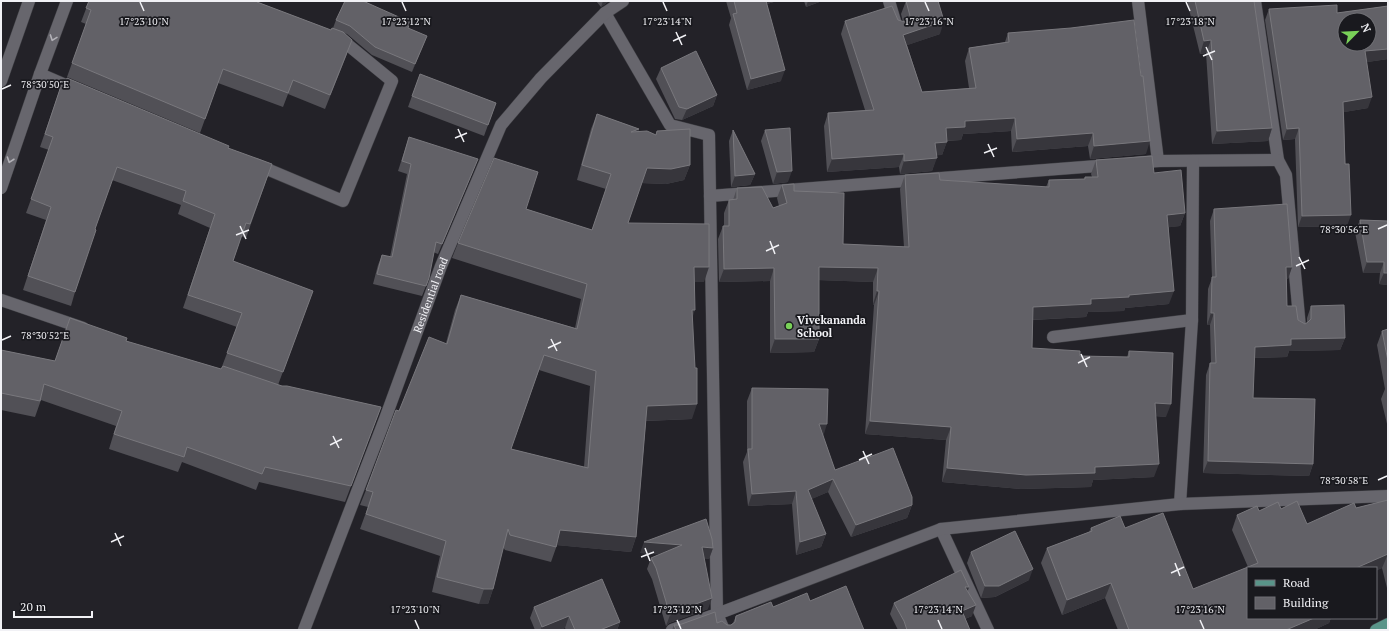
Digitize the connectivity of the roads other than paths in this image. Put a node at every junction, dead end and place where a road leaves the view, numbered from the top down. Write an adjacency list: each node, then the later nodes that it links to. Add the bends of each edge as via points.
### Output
1 (29, 1): 11 (street)
2 (67, 1): 10 (street, one-way to 10)
3 (623, 1): 7 (street, Residential road)
4 (889, 1): 8 (street)
5 (1138, 1): 16 (street)
6 (1255, 1): 14 (street)
7 (606, 13): 18 (street, via 670,125 709,135); 29 (street, Residential road, via 541,78 501,125 441,266)
8 (898, 28)
9 (328, 34): 13 (street, via 342,40 392,81 343,201)
10 (40, 74): 12 (street); 17 (street, one-way to 17)
11 (1, 81)
12 (90, 95)
13 (242, 159)
14 (1278, 160): 15 (street); 21 (street, via 1286,175)
15 (1193, 161): 16 (street); 20 (street)
16 (1158, 162): 18 (street)
17 (1, 188)
18 (710, 196): 27 (street)
19 (1, 300): 22 (street)
20 (1192, 320): 23 (street); 25 (street)
21 (1300, 328)
22 (91, 330)
23 (1053, 337)
24 (1388, 496): 25 (street)
25 (1180, 504): 26 (street)
26 (941, 528): 27 (street); 32 (street)
27 (717, 614): 30 (street); 31 (street)
28 (1388, 624): 33 (main road)
29 (304, 630)
30 (672, 630)
31 (724, 630)
32 (988, 630)
33 (1376, 630)

